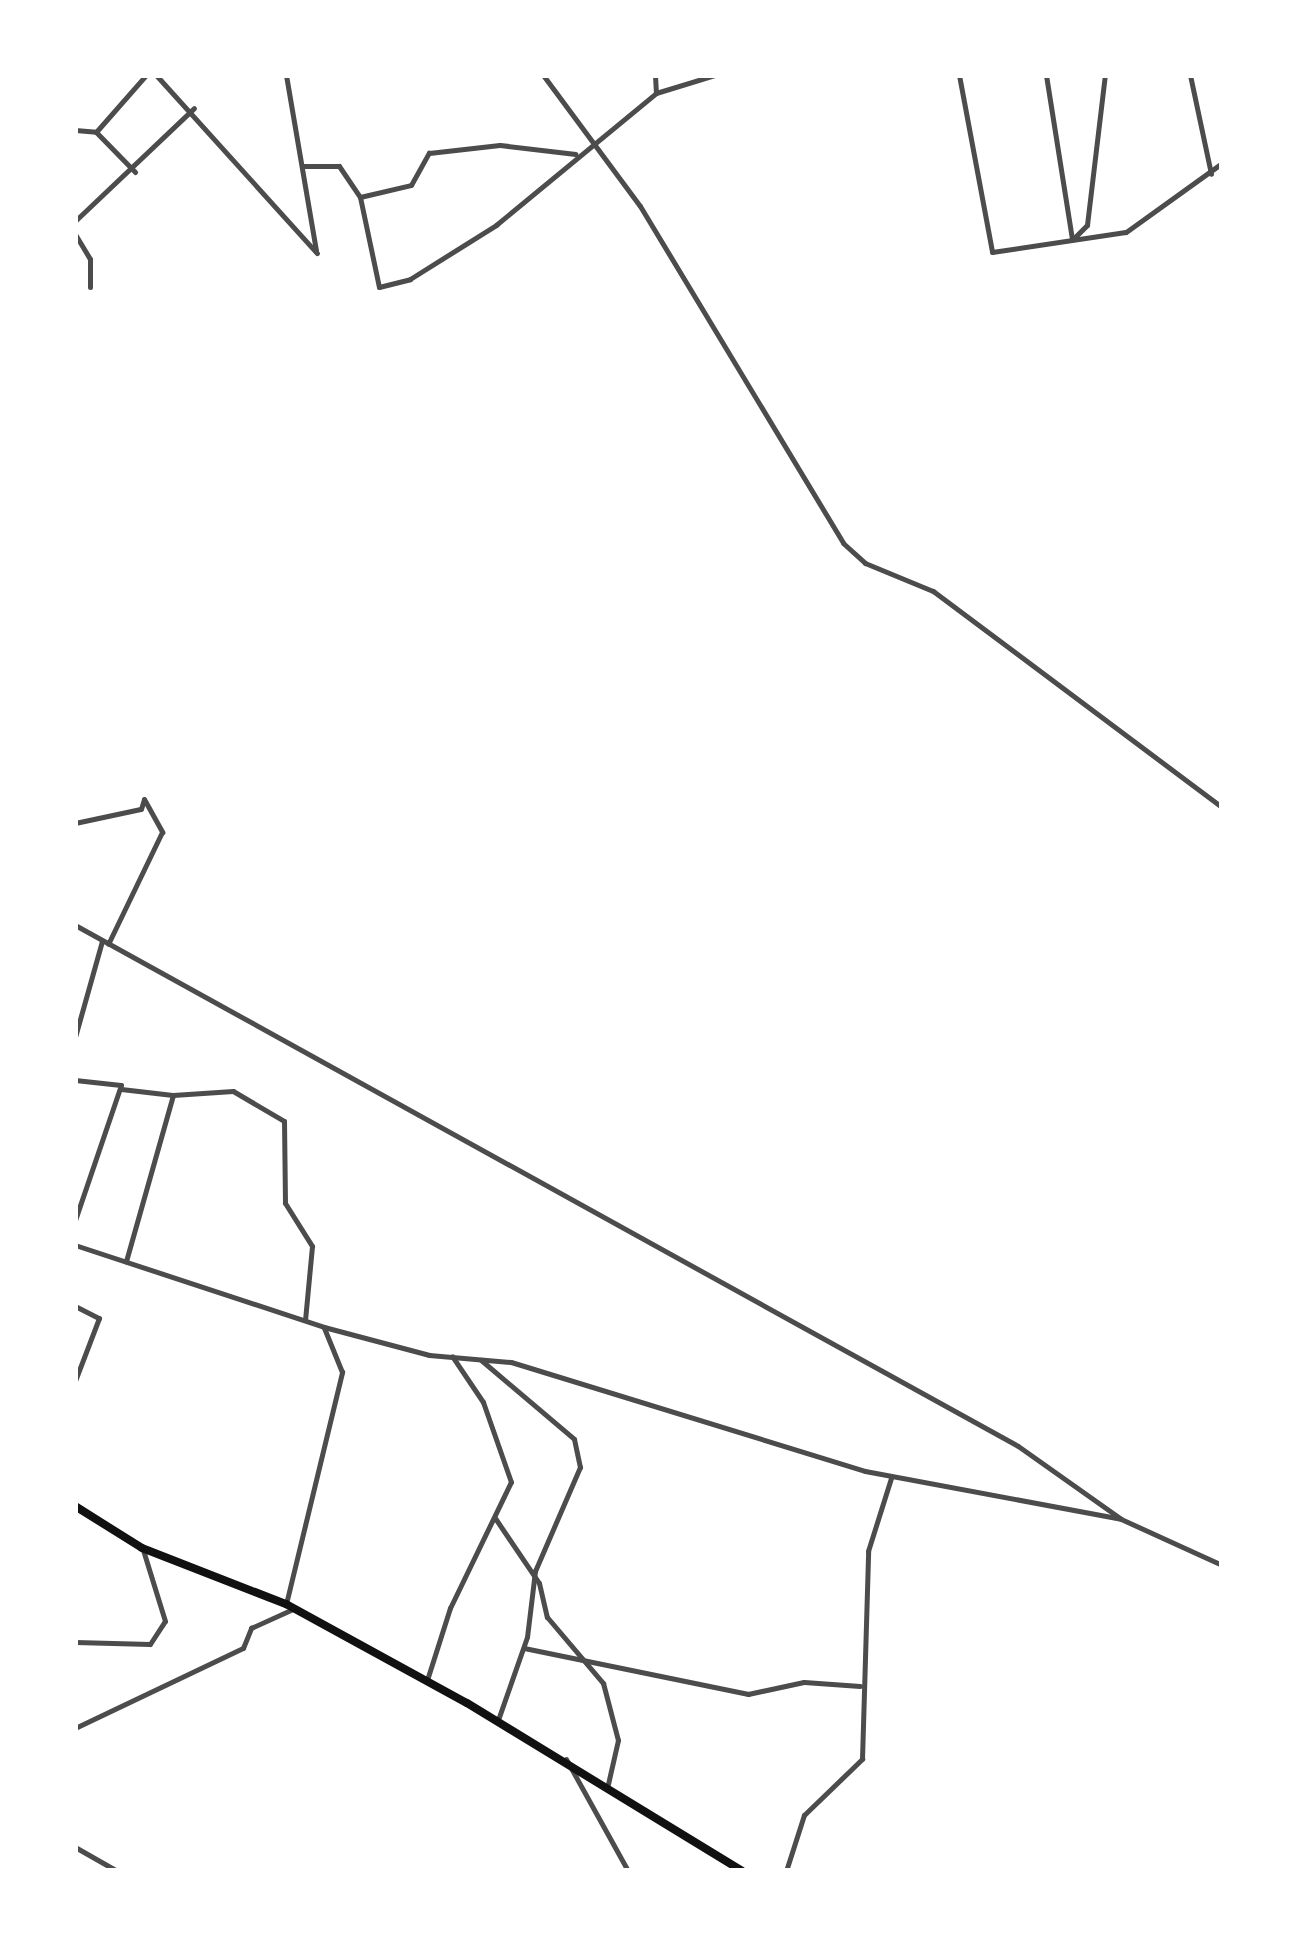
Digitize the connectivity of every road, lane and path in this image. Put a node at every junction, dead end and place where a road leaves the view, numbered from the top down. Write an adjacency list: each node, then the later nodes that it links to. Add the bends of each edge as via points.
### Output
1 (146, 75): 14 (street)
2 (156, 75): 12 (street)
3 (286, 75): 18 (street)
4 (543, 75): 15 (street)
5 (655, 75): 11 (street)
6 (715, 75): 11 (street)
7 (959, 75): 24 (street, via 992,252)
8 (1046, 75): 24 (street)
9 (1105, 75): 24 (street, via 1088,224)
10 (1190, 75): 20 (street)
11 (656, 93): 15 (street)
12 (194, 108): 18 (street, via 317,253); 19 (street)
13 (75, 130): 14 (street)
14 (96, 132): 19 (street)
15 (592, 140): 16 (street); 26 (street, via 843,543 995,634)
16 (574, 154): 21 (street, via 500,145 430,153 412,186); 21 (street, via 472,241 379,287)
17 (1222, 162): 20 (street)
18 (303, 166): 21 (street, via 339,166)
19 (135, 172): 22 (street)
20 (1211, 175): 24 (street, via 1126,232)
21 (360, 197)
22 (75, 221)
23 (75, 234): 25 (street, via 90,259)
24 (1072, 239)
25 (90, 287)
26 (1222, 807)
27 (75, 823): 29 (street, via 141,810 144,799 162,832)
28 (75, 926): 29 (street)
29 (105, 942): 30 (street); 46 (street, via 1018,1446)
30 (75, 1037)
31 (75, 1080): 32 (street)
32 (121, 1089): 33 (street); 34 (street)
33 (172, 1095): 36 (street); 38 (street, via 233,1091 284,1121 285,1203 312,1246)
34 (75, 1220)
35 (75, 1245): 36 (street)
36 (126, 1261): 38 (street)
37 (75, 1306): 42 (street, via 99,1318)
38 (305, 1320): 39 (street)
39 (324, 1327): 40 (street); 50 (street, via 342,1372)
40 (452, 1356): 41 (street); 45 (street, via 510,1472)
41 (478, 1358): 43 (street); 49 (street, via 574,1439 579,1454)
42 (75, 1381)
43 (891, 1477): 46 (street); 55 (street, via 868,1551)
44 (75, 1506): 47 (main road)
45 (495, 1518): 49 (street); 54 (street)
46 (1122, 1519): 48 (street)
47 (142, 1548): 50 (main road); 51 (street, via 164,1621 150,1644)
48 (1222, 1565)
49 (535, 1575): 52 (street); 53 (street, via 547,1616)
50 (289, 1606): 54 (main road); 57 (street, via 251,1628 243,1648)
51 (75, 1642)
52 (524, 1648): 53 (street); 56 (street)
53 (593, 1668): 55 (street, via 748,1694 804,1682); 59 (street, via 618,1740)
54 (426, 1682): 56 (main road)
55 (860, 1686): 66 (street, via 862,1759 804,1816)
56 (498, 1720): 58 (main road)
57 (75, 1728)
58 (566, 1759): 59 (main road); 63 (street)
59 (608, 1784): 61 (main road)
60 (75, 1847): 62 (street)
61 (714, 1852): 64 (street); 65 (main road)
62 (117, 1871)
63 (628, 1871)
64 (728, 1871)
65 (742, 1871)
66 (786, 1871)

